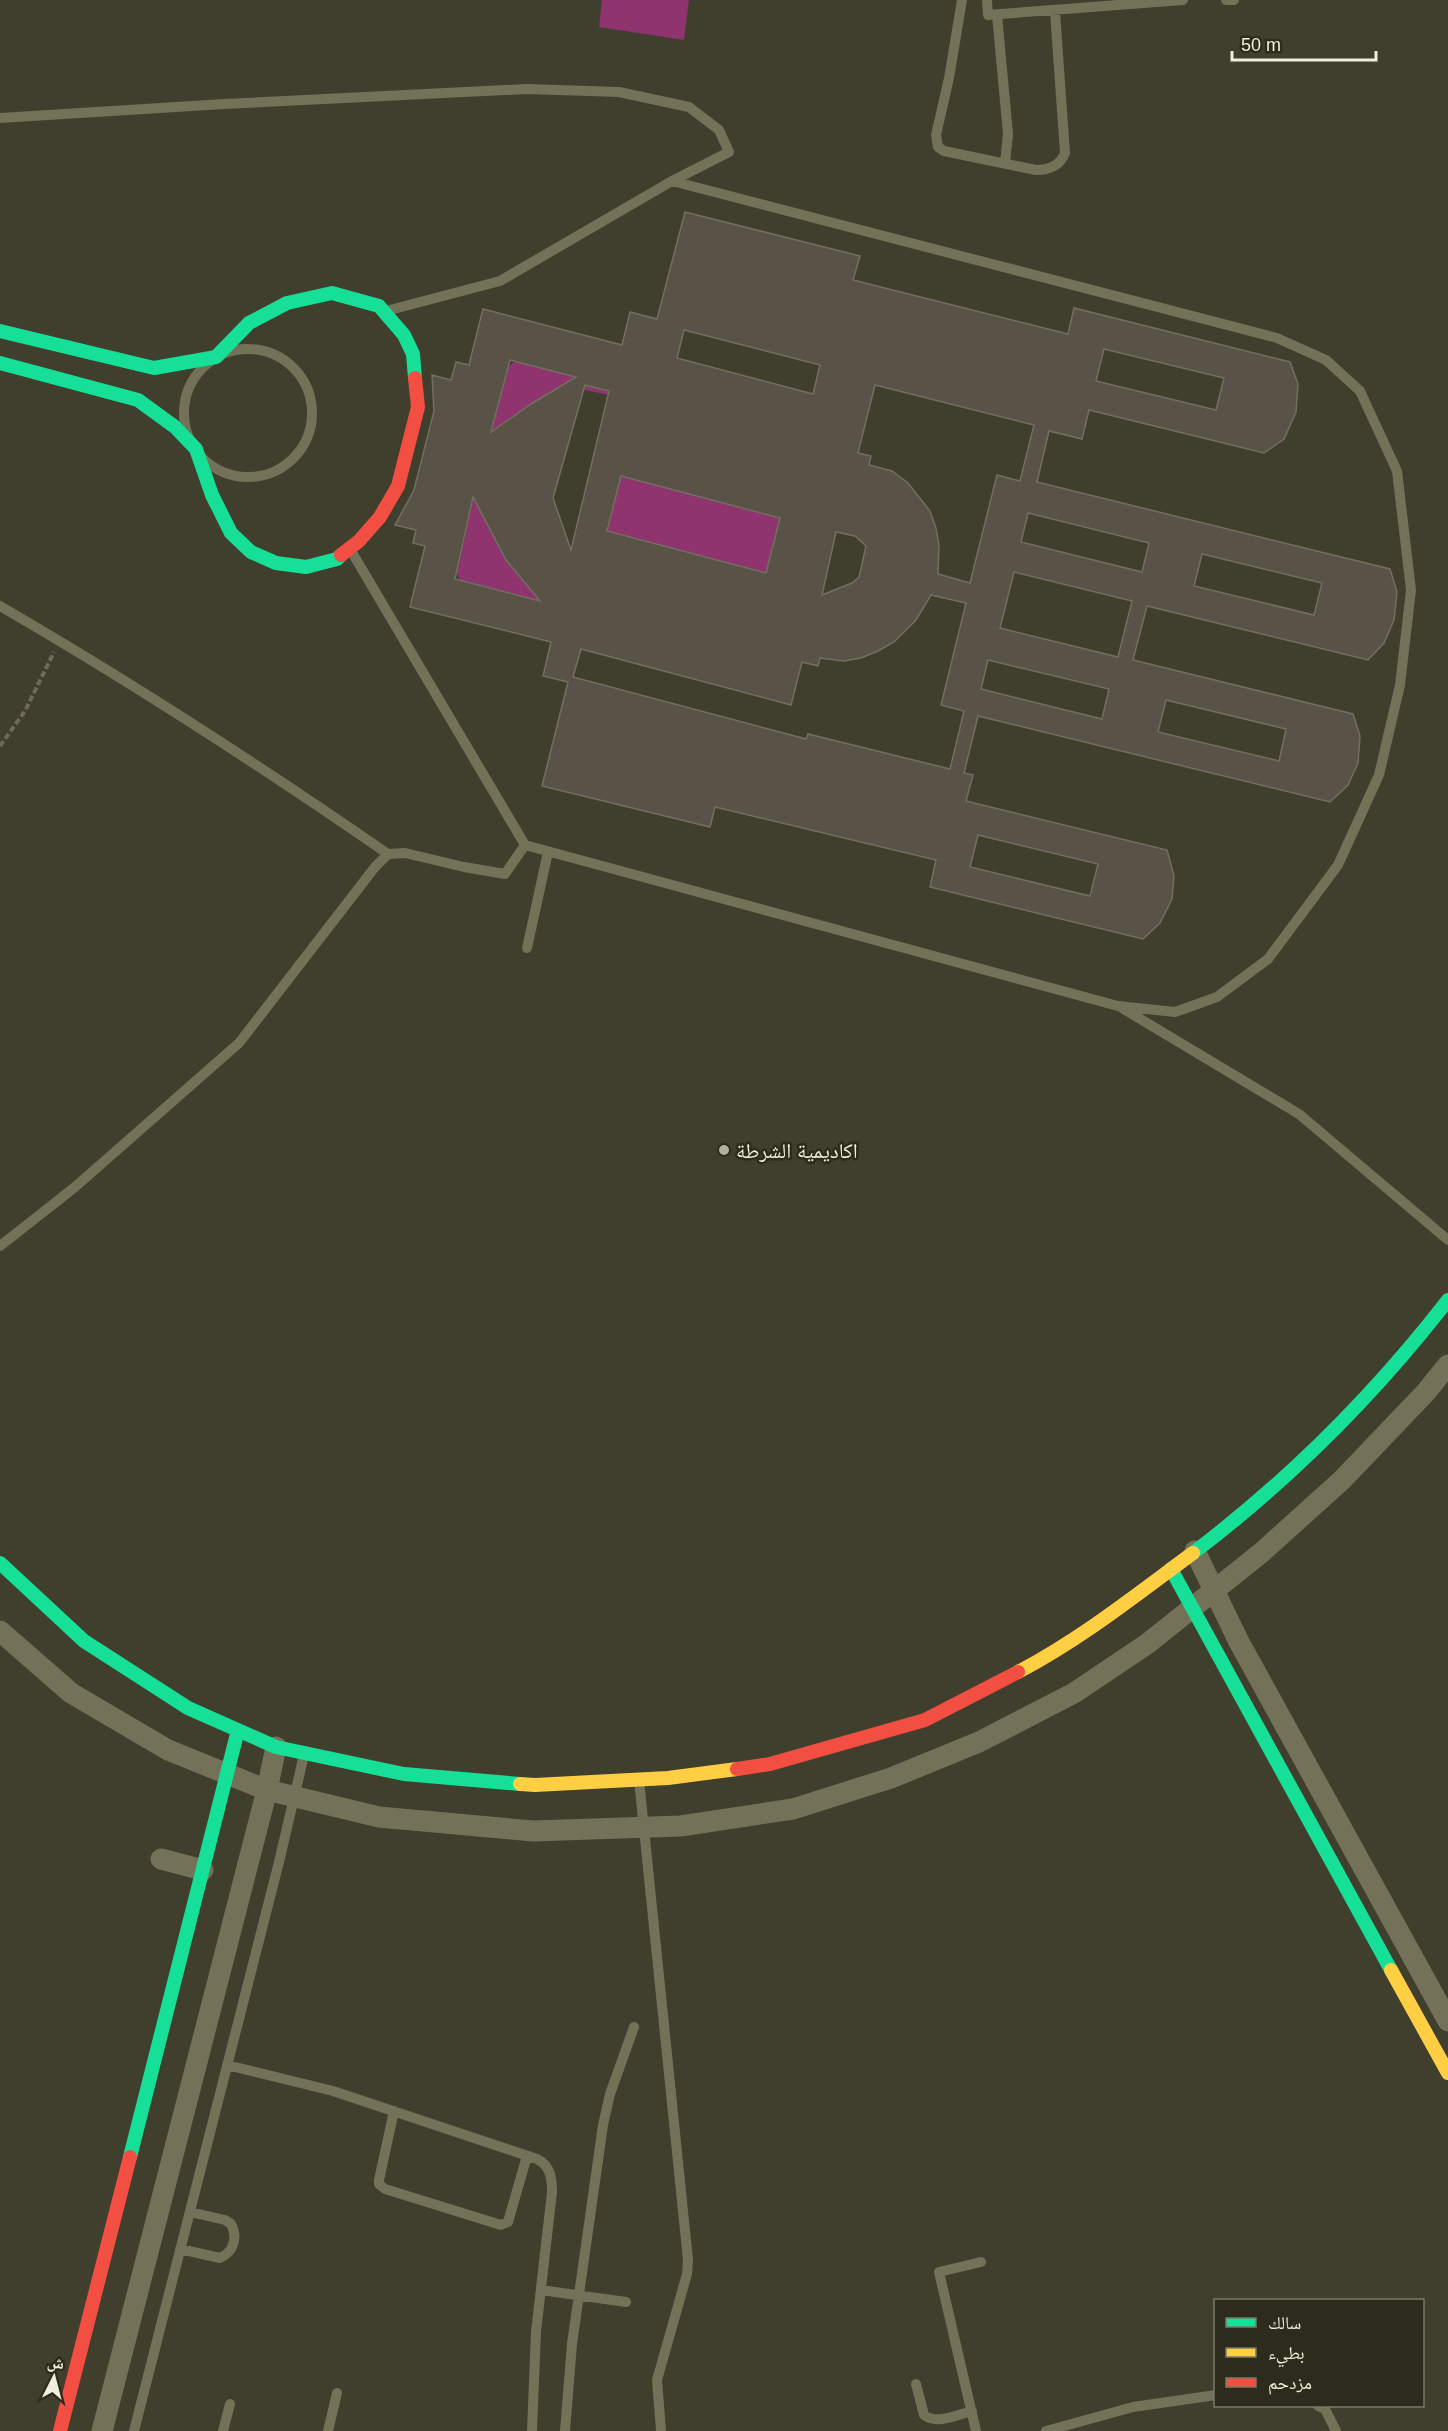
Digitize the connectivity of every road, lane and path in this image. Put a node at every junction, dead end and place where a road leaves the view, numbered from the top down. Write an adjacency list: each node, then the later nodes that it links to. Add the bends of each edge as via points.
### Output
1 (962, 0): 9 (lane, via 936,142 944,151)
2 (987, 0): 7 (lane, via 988,15)
3 (1183, 0): 6 (lane)
4 (1226, 0): 5 (lane)
5 (1234, 0)
6 (1055, 12): 7 (lane); 9 (lane, via 1065,153 1060,163 1044,170)
7 (997, 15): 9 (lane, via 1008,134)
8 (0, 118): 10 (lane, via 527,89 619,92 689,107 719,130 729,152)
9 (1005, 164)
10 (672, 181): 11 (lane, via 500,281); 24 (lane, via 1277,339 1326,360 1360,391 1398,471 1411,590 1400,685 1379,775 1338,865 1268,959 1217,997 1175,1012)
11 (383, 311): 13 (street, via 379,306 332,293 286,303 249,323); 16 (street, via 404,335 413,354 418,408 398,486 380,518)
12 (0, 331): 13 (street, via 154,368)
13 (216, 357): 15 (lane, via 205,362 190,385 183,411 189,438); 15 (lane, via 231,350 257,349 284,357 302,376 313,402 313,428 300,452 281,470 253,478 227,475 203,460)
14 (0, 363): 15 (street, via 138,400 176,427)
15 (196, 449): 16 (street, via 231,533 250,552 276,563 306,567 337,559)
16 (350, 549): 20 (lane)
17 (0, 606): 18 (lane)
18 (59, 640): 19 (path, via 25,711); 22 (lane, via 283,781)
19 (0, 746)
20 (525, 846): 21 (lane); 22 (lane, via 505,874 405,852)
21 (548, 852): 23 (lane); 24 (lane)
22 (388, 854): 26 (lane, via 239,1043 75,1187)
23 (527, 948)
24 (1118, 1006): 25 (lane, via 1299,1114)
25 (1448, 1240)
26 (0, 1246)
27 (1448, 1300): 29 (street, via 1413,1345 1316,1448)
28 (1448, 1365): 32 (street, via 1342,1480)
29 (1195, 1551): 31 (street); 32 (street)
30 (0, 1563): 35 (street, via 84,1641 188,1708)
31 (1171, 1569): 33 (street); 39 (street, via 1051,1655 926,1720 770,1764)
32 (1214, 1590): 33 (street); 45 (street)
33 (1192, 1608): 42 (street, via 1074,1693 979,1742 902,1773 793,1809); 48 (street)
34 (0, 1631): 38 (street, via 71,1694 168,1750)
35 (238, 1730): 36 (street); 38 (street)
36 (276, 1747): 37 (street); 40 (street)
37 (304, 1754): 39 (street, via 404,1774 523,1784); 41 (lane)
38 (227, 1774): 40 (street); 44 (street)
39 (639, 1780): 42 (lane)
40 (267, 1790): 41 (street); 64 (street)
41 (293, 1796): 42 (street, via 379,1817 533,1832); 47 (lane)
42 (643, 1828): 70 (lane, via 688,2260 657,2380)
43 (161, 1859): 44 (street)
44 (203, 1870): 63 (street)
45 (1448, 2021)
46 (634, 2027): 55 (lane, via 603,2125)
47 (227, 2065): 49 (lane, via 333,2091); 51 (lane)
48 (1448, 2073)
49 (394, 2111): 50 (lane); 50 (lane, via 379,2180 385,2189 501,2226 508,2222)
50 (527, 2156): 54 (lane, via 543,2162 552,2178)
51 (190, 2212): 52 (lane); 52 (lane, via 231,2224 233,2245 220,2258)
52 (180, 2249): 65 (lane)
53 (981, 2262): 62 (lane, via 939,2272)
54 (541, 2290): 55 (lane); 68 (lane)
55 (579, 2295): 56 (lane); 69 (lane)
56 (626, 2302)
57 (916, 2384): 62 (lane, via 927,2418)
58 (337, 2393): 67 (lane)
59 (1214, 2395): 72 (lane, via 1133,2407)
60 (230, 2404): 66 (lane)
61 (1320, 2407): 73 (lane)
62 (972, 2411): 71 (lane)
63 (60, 2431)
64 (102, 2431)
65 (134, 2431)
66 (223, 2431)
67 (328, 2431)
68 (532, 2431)
69 (565, 2431)
70 (661, 2431)
71 (976, 2431)
72 (1046, 2431)
73 (1336, 2431)

